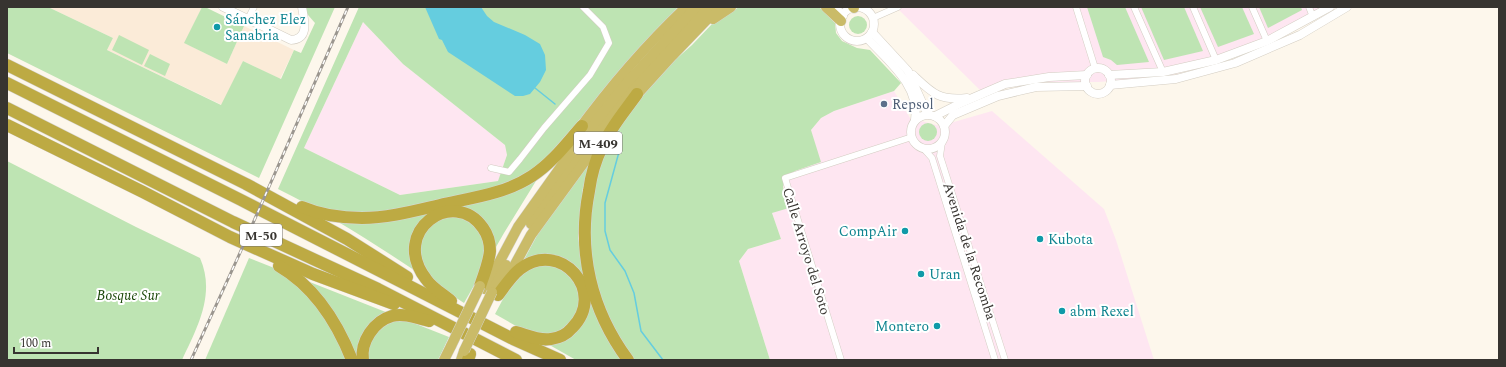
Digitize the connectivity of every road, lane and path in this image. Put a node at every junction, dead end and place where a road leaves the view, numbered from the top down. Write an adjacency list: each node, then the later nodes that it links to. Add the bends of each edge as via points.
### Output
1 (223, 7): 23 (street)
2 (254, 7): 23 (street)
3 (302, 7): 23 (street, via 305,29 300,38 291,40)
4 (582, 7): 48 (street, via 603,27 609,43 590,75 508,172)
5 (685, 7): 43 (highway, M-409, via 610,89)
6 (696, 7): 51 (highway, M-409, via 624,86 565,160 518,227)
7 (708, 7): 51 (highway, M-409, via 630,92 573,164)
8 (719, 7): 26 (highway, M-409)
9 (731, 7): 26 (highway, M-409, via 713,19)
10 (826, 7): 20 (highway)
11 (835, 7): 20 (street)
12 (898, 7): 22 (street)
13 (1076, 7): 29 (street)
14 (1134, 7): 31 (street)
15 (1193, 7): 27 (street)
16 (1252, 7): 25 (street)
17 (1309, 7): 21 (street)
18 (1330, 7): 21 (street)
19 (1347, 7): 35 (street, via 1300,35 1235,63 1176,79)
20 (848, 12): 22 (street, via 865,10); 24 (street, via 843,32 851,40 856,41)
21 (1313, 17): 25 (street)
22 (873, 18): 24 (street, via 874,25)
23 (248, 20)
24 (870, 35): 30 (street); 41 (street, via 904,79 916,103)
25 (1267, 41): 27 (street)
26 (672, 56): 37 (highway, M-409)
27 (1216, 60): 31 (street)
28 (7, 65): 49 (highway)
29 (1095, 68): 32 (street); 33 (street, via 1104,69)
30 (908, 71): 38 (street, via 931,92 940,96); 40 (street, via 926,109)
31 (1163, 72): 33 (street)
32 (1087, 75): 36 (street); 38 (street, via 1049,77 1005,84)
33 (1110, 75): 35 (street)
34 (7, 84): 55 (highway, M-50, via 439,302)
35 (1110, 85): 36 (street, via 1104,92 1096,93)
36 (1086, 86): 44 (street, via 1036,87 998,96 953,115)
37 (637, 94): 51 (highway, M-409, via 602,137); 65 (highway, via 602,147 590,184 584,228 587,268 598,307 612,338)
38 (974, 97): 40 (street)
39 (7, 108): 63 (highway, M-50, via 233,222 378,289)
40 (933, 115): 41 (street, via 920,116); 44 (street)
41 (915, 120): 45 (street, via 911,128)
42 (7, 125): 50 (highway)
43 (582, 126): 49 (highway, via 545,166 510,188 390,215 362,218 314,212); 51 (highway, M-409, via 505,239)
44 (944, 126): 46 (street)
45 (912, 137): 47 (street, via 914,142); 66 (street, Calle Arroyo del Soto, via 785,178)
46 (942, 142): 47 (street, via 934,148); 68 (street, Avenida de la Recomba, via 940,156)
47 (924, 148): 67 (street, Avenida de la Recomba, via 932,158)
48 (491, 168)
49 (246, 184): 52 (highway, via 347,239 429,291)
50 (230, 237): 53 (highway); 58 (highway, via 294,274 332,318)
51 (489, 290): 52 (highway, via 486,267 490,242 487,234 478,221 470,216 456,211 443,212 431,218 422,227 414,247 415,259 426,280); 54 (highway, via 528,264 542,260 560,263 570,268 577,276 585,299 577,323 566,334 544,340); 56 (highway, M-409); 56 (highway, M-409)
52 (452, 301): 54 (highway)
53 (429, 321): 57 (highway); 59 (highway, via 408,316 392,316 375,326 365,340)
54 (509, 330): 55 (highway)
55 (542, 351): 64 (highway, M-50)
56 (463, 354): 60 (highway, M-409); 61 (highway, M-409)
57 (501, 358): 62 (highway)
58 (352, 360)
59 (363, 360)
60 (444, 360)
61 (452, 360)
62 (509, 360)
63 (516, 360)
64 (560, 360)
65 (628, 360)
66 (841, 360)
67 (995, 360)
68 (1005, 360)

